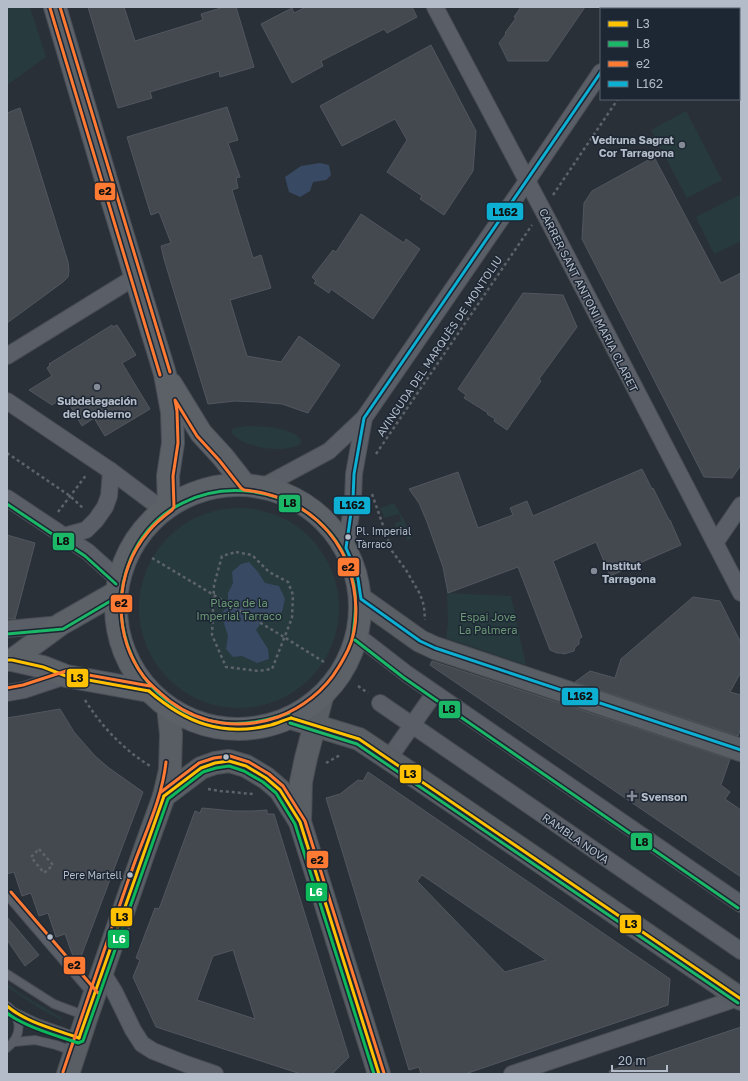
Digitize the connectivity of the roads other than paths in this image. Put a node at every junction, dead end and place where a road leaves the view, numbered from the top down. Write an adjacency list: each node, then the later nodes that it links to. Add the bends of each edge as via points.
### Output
1 (55, 7): 5 (main road)
2 (435, 7): 4 (street, CARRER SANT ANTONI MARIA CLARET)
3 (600, 73): 4 (street)
4 (527, 181): 9 (street); 16 (street, CARRER SANT ANTONI MARIA CLARET)
5 (135, 277): 6 (street); 7 (main road)
6 (7, 356)
7 (165, 374): 11 (main road, via 201,433); 14 (main road, via 172,412 173,443)
8 (7, 401): 10 (street)
9 (364, 418): 11 (street, via 329,451); 17 (street, via 354,474)
10 (112, 471): 14 (street); 15 (street, via 109,496 96,520 86,530)
11 (253, 486): 14 (main road, via 227,485 205,489 184,497); 17 (main road, via 291,496 311,508 328,523)
12 (7, 498): 15 (street)
13 (741, 505): 16 (street)
14 (166, 508): 18 (main road, via 148,524 136,540 124,562)
15 (64, 536): 18 (street, via 88,552)
16 (715, 543): 19 (street, CARRER SANT ANTONI MARIA CLARET)
17 (346, 548): 20 (main road, via 358,579)
18 (118, 586): 21 (main road); 26 (main road, via 116,619 122,645 133,669)
19 (741, 593)
20 (361, 599): 23 (main road); 35 (street, via 420,641 435,648)
21 (61, 624): 22 (street); 24 (main road)
22 (7, 629)
23 (358, 636): 28 (main road, via 345,668); 40 (street, via 407,674)
24 (9, 660): 25 (main road, via 43,667)
25 (66, 676): 26 (main road); 27 (street)
26 (149, 690): 31 (main road)
27 (7, 693)
28 (322, 697): 32 (main road); 33 (street)
29 (375, 699): 34 (street, RAMBLA NOVA)
30 (429, 701): 34 (street)
31 (168, 707): 32 (main road, via 199,723 226,728 257,728); 37 (street, via 171,734 170,770)
32 (291, 718): 33 (street)
33 (315, 725): 38 (street, via 302,782); 45 (street, via 359,739 377,750)
34 (412, 725): 36 (street); 41 (street, RAMBLA NOVA)
35 (741, 750)
36 (394, 751)
37 (164, 796): 38 (street, via 201,768 229,762 246,766 266,778 280,790); 42 (street)
38 (300, 822): 54 (street)
39 (7, 895): 44 (lane)
40 (741, 904)
41 (741, 952)
42 (102, 972): 44 (street); 53 (street, via 142,1044 153,1051)
43 (7, 974): 48 (lane, via 54,1004)
44 (94, 996): 48 (street)
45 (740, 998): 55 (street)
46 (7, 1006): 47 (lane)
47 (14, 1012): 49 (lane, via 19,1026); 50 (lane)
48 (87, 1016): 50 (street)
49 (14, 1042): 50 (lane, via 35,1040 56,1045); 51 (lane)
50 (77, 1045): 52 (street)
51 (7, 1048)
52 (68, 1074)
53 (214, 1074)
54 (379, 1074)
55 (512, 1074)

